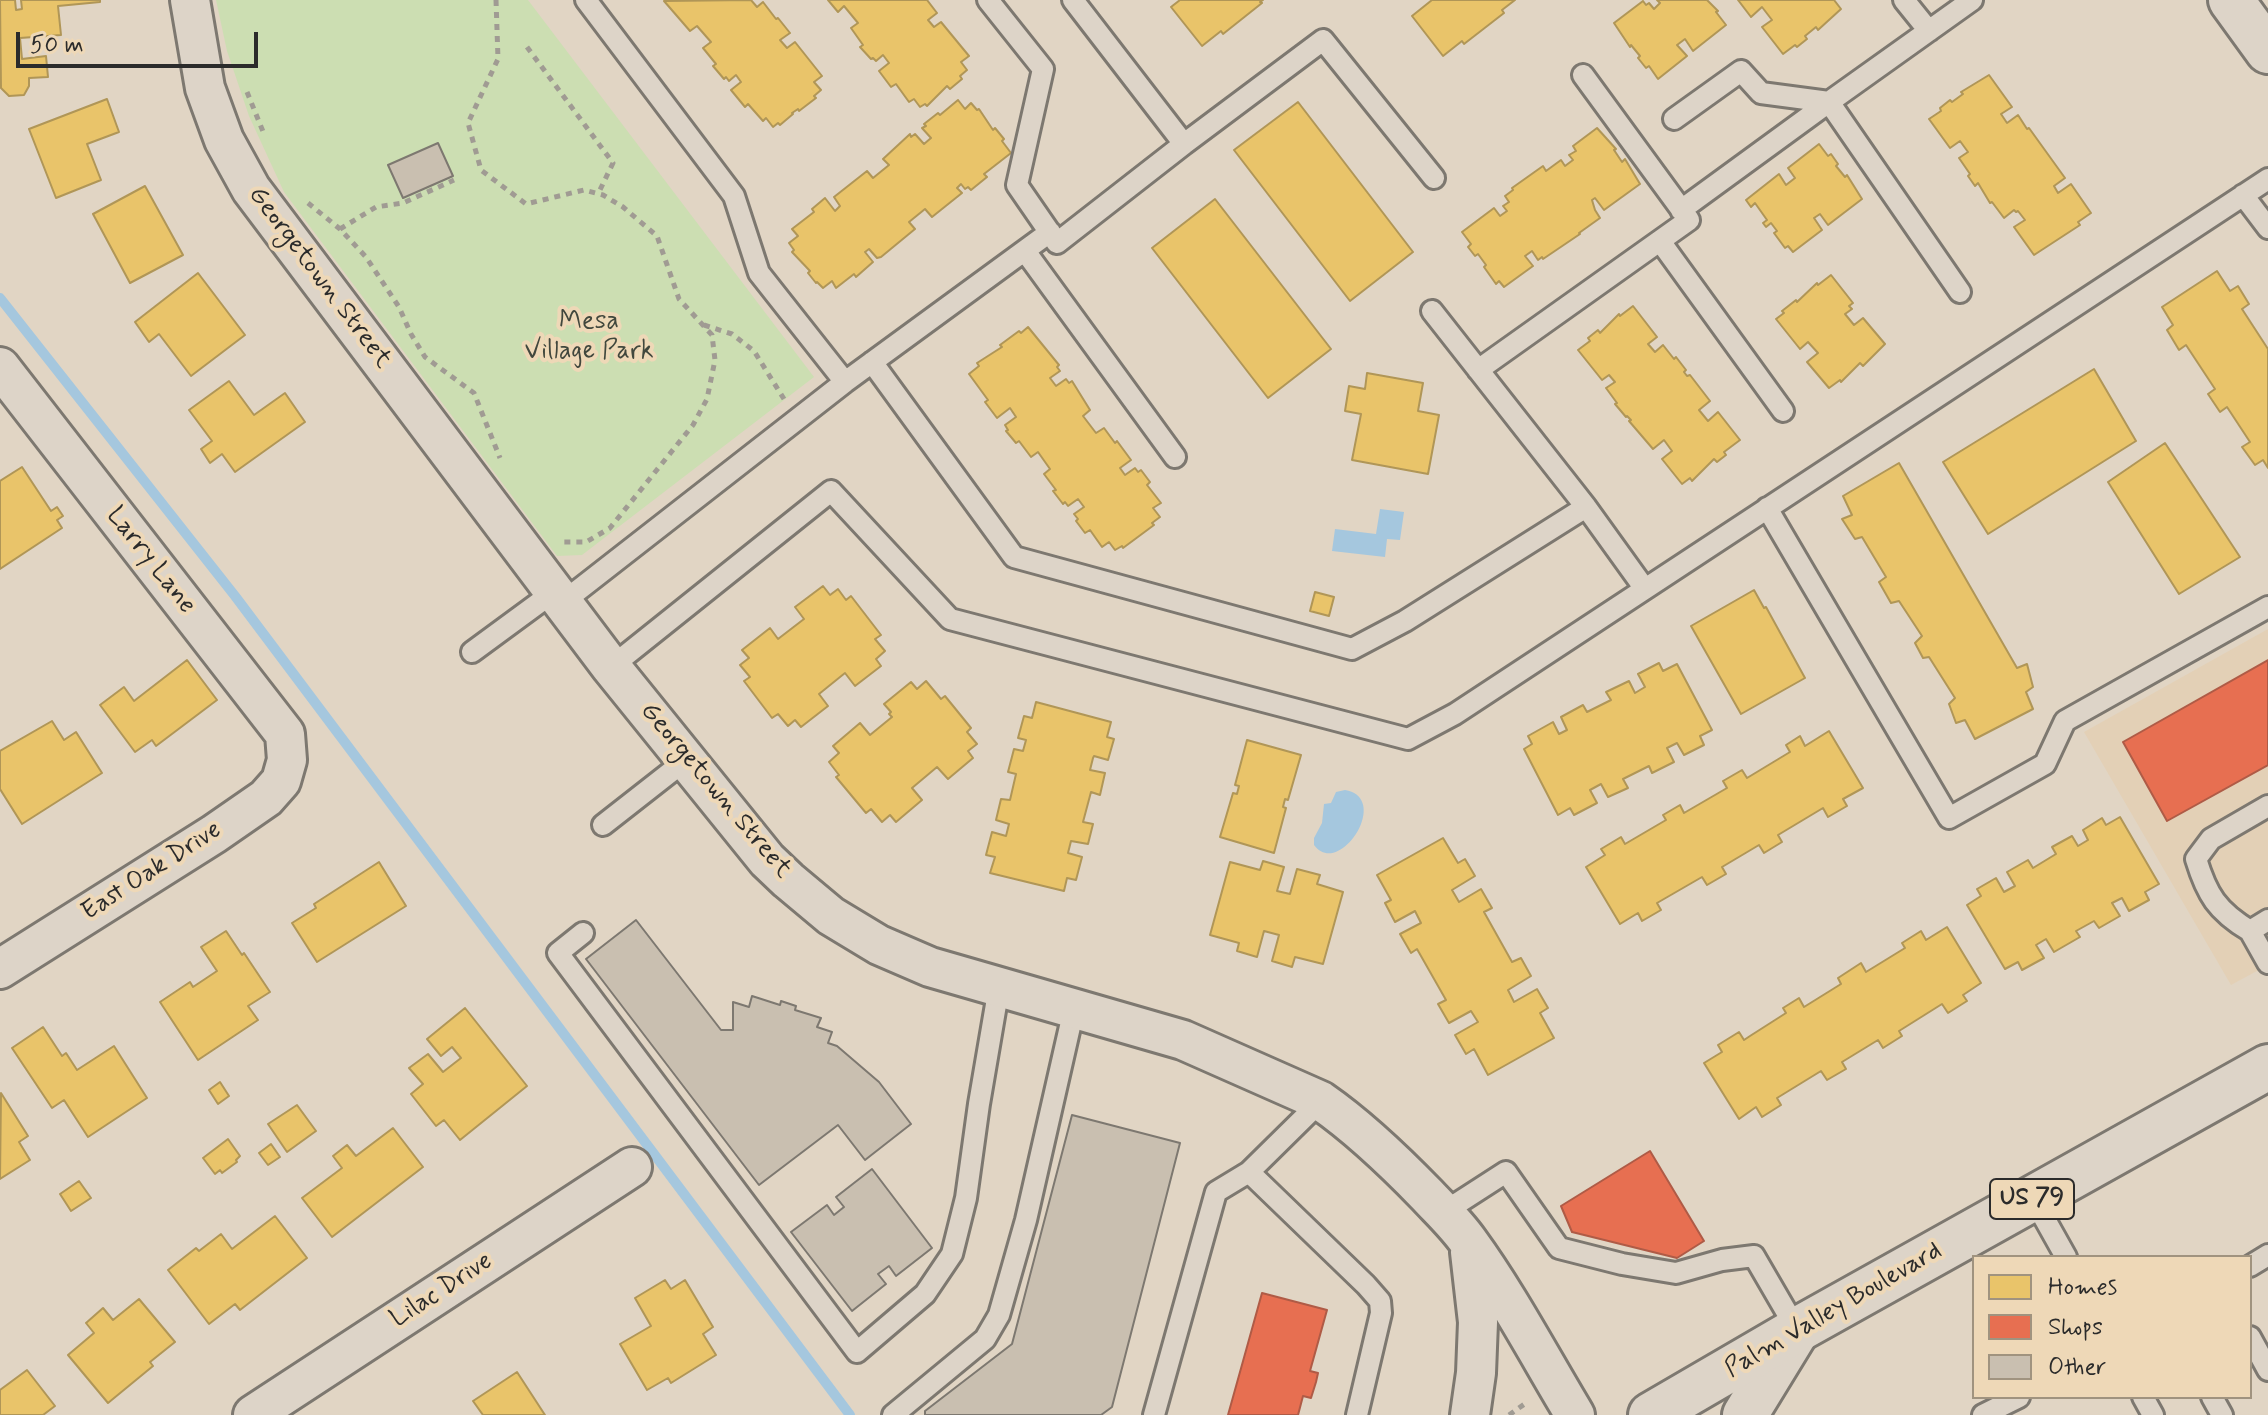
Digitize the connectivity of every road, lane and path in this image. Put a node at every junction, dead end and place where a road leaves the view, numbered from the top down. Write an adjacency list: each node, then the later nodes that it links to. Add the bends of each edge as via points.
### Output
1 (190, 0): 45 (street, Georgetown Street, via 205,88 224,140 251,189)
2 (496, 0): 21 (path, via 498,59 468,123 481,170 526,204 584,190)
3 (586, 0): 36 (lane, via 734,196 759,273)
4 (988, 0): 27 (lane, via 1043,69 1017,185)
5 (1073, 0): 17 (lane)
6 (1904, 0): 9 (lane)
7 (1972, 0): 9 (lane)
8 (2231, 0): 11 (main road)
9 (1929, 31): 14 (lane)
10 (527, 47): 21 (path, via 613,163)
11 (2268, 51)
12 (1583, 75): 24 (lane)
13 (245, 86): 16 (path)
14 (1829, 102): 15 (lane, via 1761,93 1741,71); 24 (lane); 30 (lane)
15 (1674, 119)
16 (267, 142)
17 (1184, 144): 18 (lane, via 1323,40); 27 (lane, via 1057,243)
18 (1434, 178)
19 (2268, 179): 22 (lane)
20 (454, 180): 26 (path, via 403,203 376,207)
21 (598, 194): 32 (path, via 657,236 679,299)
22 (2243, 195): 25 (lane); 42 (lane)
23 (307, 202): 26 (path)
24 (1681, 210): 28 (lane, via 1689,220)
25 (2268, 228)
26 (340, 229): 40 (path, via 366,257 425,357 474,393)
27 (1050, 232): 29 (lane)
28 (1660, 241): 35 (lane); 37 (lane)
29 (1025, 251): 33 (lane); 39 (lane)
30 (1960, 292)
31 (1432, 311): 35 (lane)
32 (703, 325): 38 (path, via 732,334 754,351); 43 (path, via 712,335 715,360 707,399 693,425 610,528 586,542 564,542)
33 (872, 362): 36 (lane); 41 (lane, via 1014,557 1352,649)
34 (0, 367): 49 (street, Larry Lane, via 285,734)
35 (1478, 370): 41 (lane)
36 (845, 382): 38 (lane)
37 (1783, 411)
38 (798, 420): 45 (lane)
39 (1175, 457)
40 (507, 469)
41 (1586, 507): 44 (lane)
42 (1767, 508): 44 (lane); 46 (lane, via 1949,818 2045,764 2065,721)
43 (557, 535)
44 (1645, 589): 48 (lane, via 1455,714 1408,739 950,619 831,491)
45 (559, 596): 47 (lane); 48 (street, Georgetown Street)
46 (2268, 607)
47 (472, 652)
48 (611, 667): 50 (street, Georgetown Street)
49 (287, 760): 57 (street, East Oak Drive, via 281,781 266,798)
50 (686, 760): 52 (lane); 58 (street, Georgetown Street, via 767,860 831,916 930,967)
51 (2268, 806): 54 (lane, via 2211,839 2196,859 2215,905)
52 (603, 825)
53 (2268, 920): 54 (lane)
54 (2250, 931): 56 (lane)
55 (583, 933): 58 (lane, via 558,953 857,1352 925,1294 952,1254 966,1198)
56 (2268, 963)
57 (0, 969)
58 (999, 987): 59 (street, Georgetown Street)
59 (1074, 1009): 61 (street, Georgetown Street, via 1183,1040); 74 (lane, via 999,1315 985,1339)
60 (2268, 1067): 64 (main road, Palm Valley Boulevard / US 79)
61 (1321, 1101): 63 (lane); 65 (street, Georgetown Street, via 1396,1163)
62 (632, 1167): 73 (street, Lilac Drive)
63 (1249, 1172): 75 (lane, via 1216,1192); 76 (lane, via 1380,1301)
64 (2033, 1198): 67 (lane); 68 (main road, Palm Valley Boulevard / US 79)
65 (1444, 1212): 66 (street, Georgetown Street); 68 (lane, via 1506,1172 1559,1248 1676,1273 1754,1256)
66 (1469, 1242): 77 (street, via 1478,1322); 79 (street, Georgetown Street)
67 (2065, 1255)
68 (1797, 1330): 80 (main road, Palm Valley Boulevard / US 79); 81 (main road)
69 (2252, 1341): 70 (lane)
70 (2268, 1370)
71 (2015, 1399): 82 (lane)
72 (1526, 1403): 78 (path)
73 (253, 1415)
74 (893, 1415)
75 (1154, 1415)
76 (1357, 1415)
77 (1470, 1415)
78 (1509, 1415)
79 (1575, 1415)
80 (1651, 1415)
81 (1745, 1415)
82 (1983, 1415)

